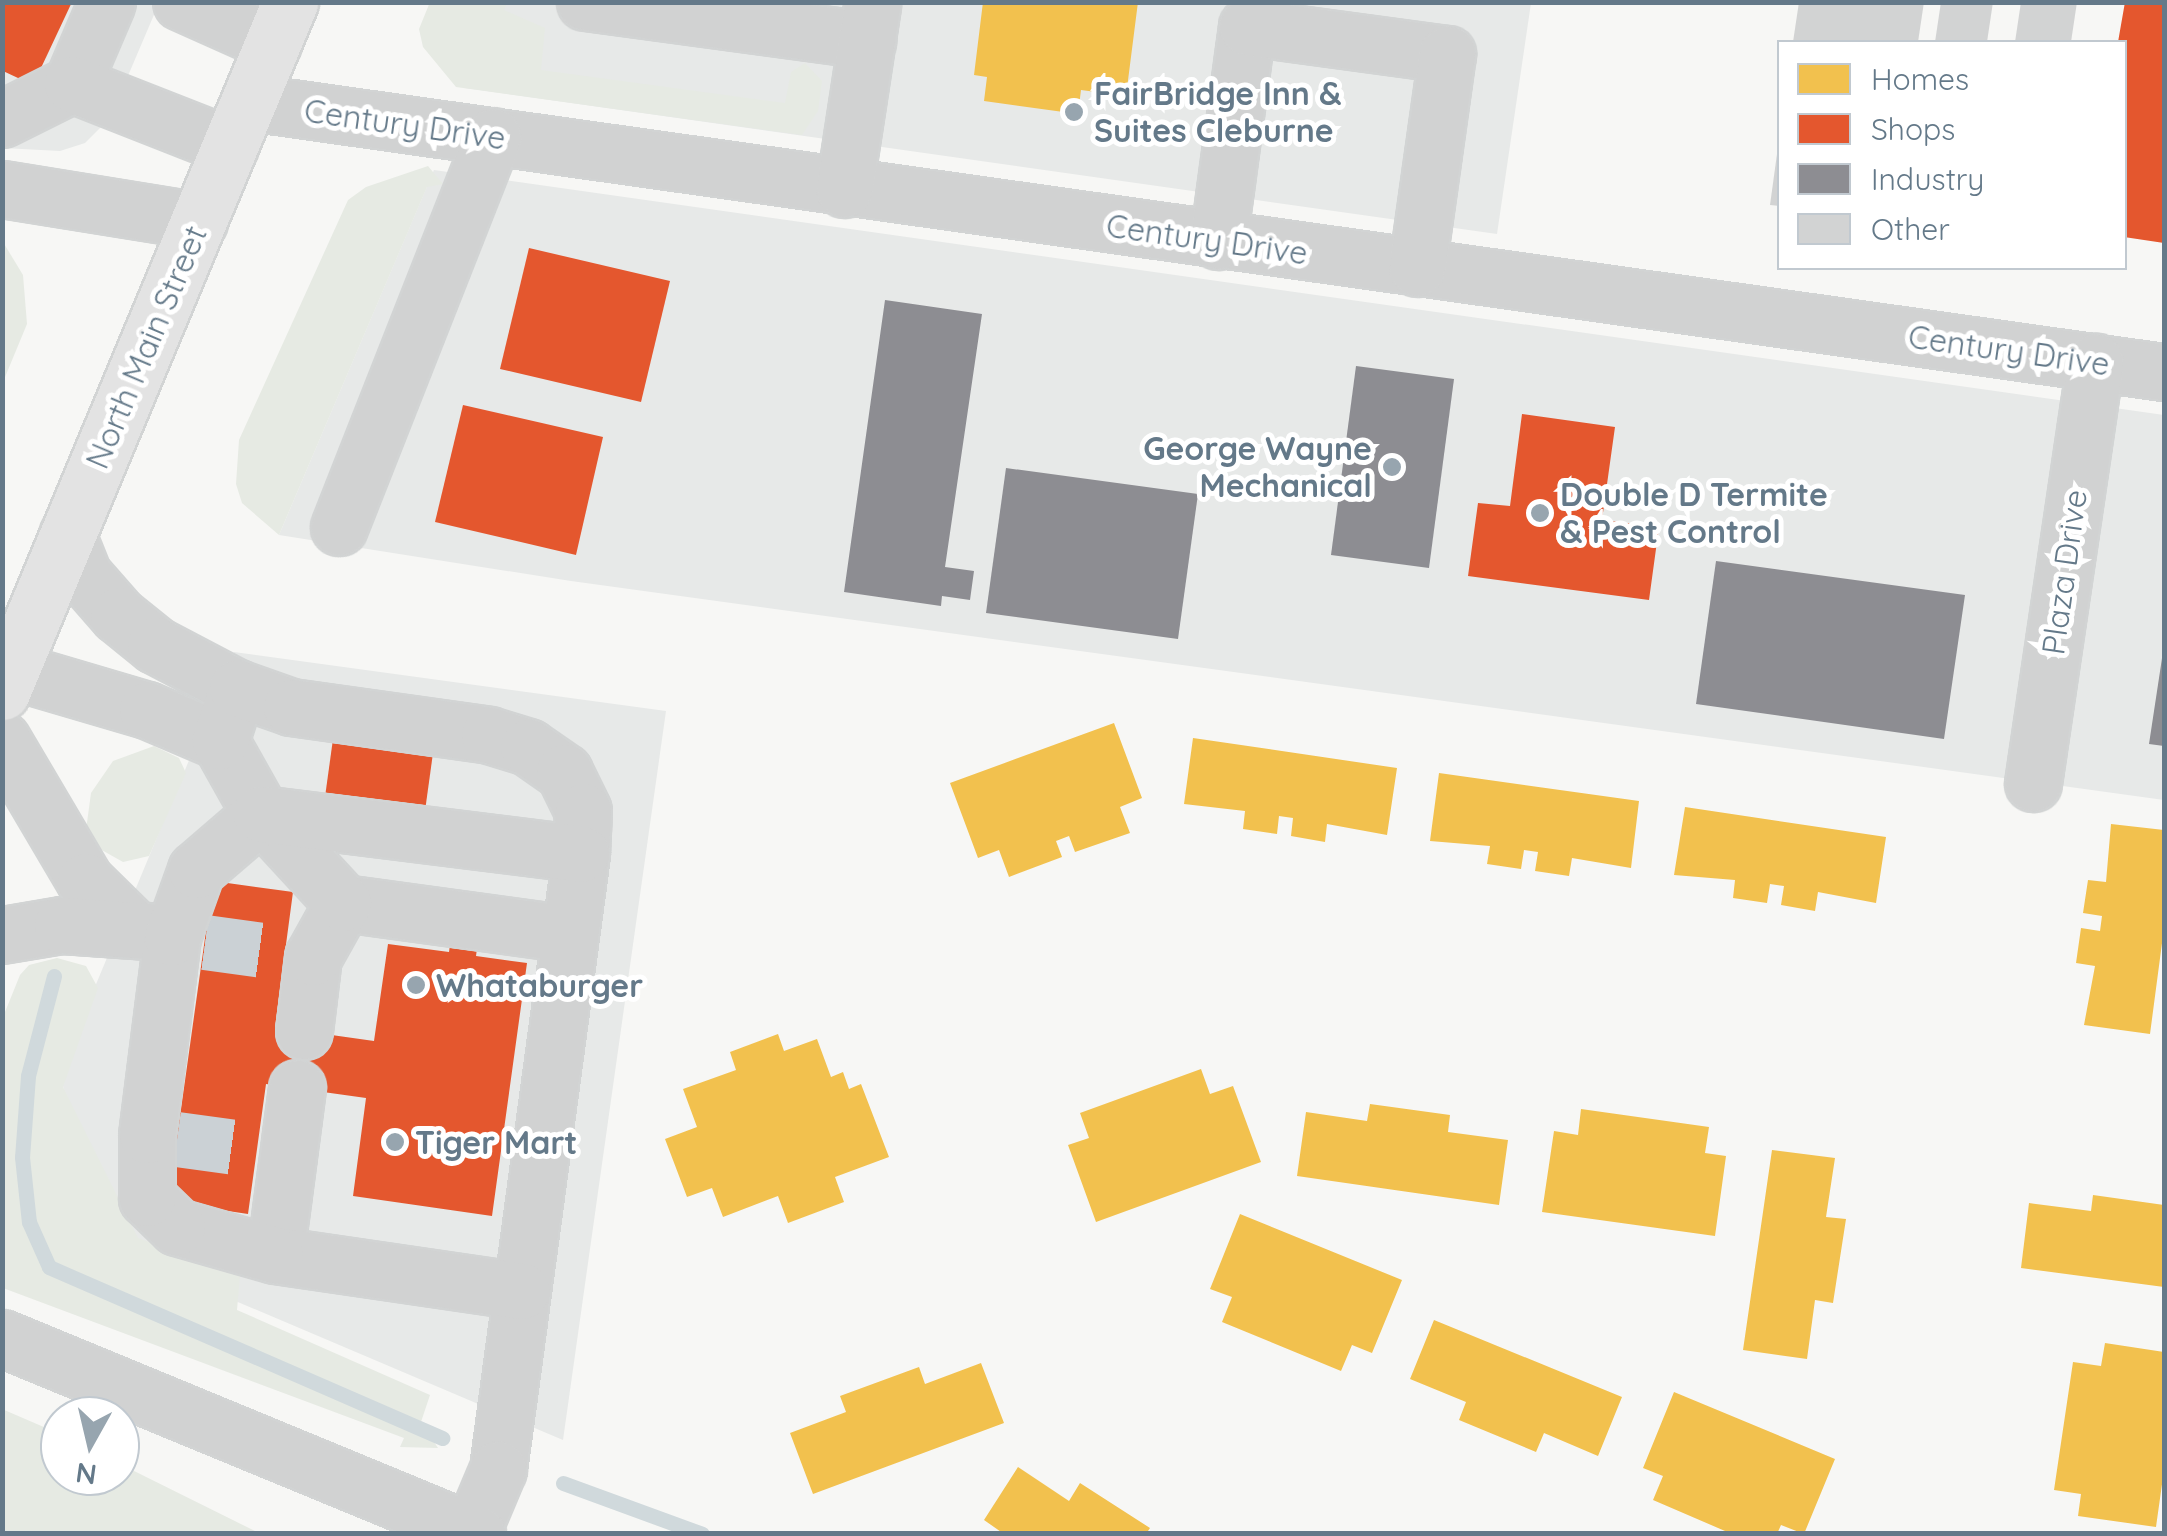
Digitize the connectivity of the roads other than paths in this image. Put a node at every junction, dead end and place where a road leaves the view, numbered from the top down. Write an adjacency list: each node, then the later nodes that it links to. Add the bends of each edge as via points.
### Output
1 (107, 2): 6 (street)
2 (181, 2): 5 (street)
3 (585, 2): 4 (street)
4 (870, 21): 11 (street)
5 (282, 23): 8 (main road, North Main Street)
6 (72, 84): 7 (street); 8 (street, Century Drive)
7 (2, 119)
8 (240, 124): 9 (street, Century Drive); 12 (main road, North Main Street)
9 (493, 136): 11 (street, Century Drive); 17 (street)
10 (2, 189): 12 (street)
11 (844, 190): 13 (street, Century Drive)
12 (199, 221): 18 (main road, North Main Street)
13 (1218, 241): 14 (street, Century Drive); 14 (street, via 1247,27 1446,54)
14 (1417, 268): 15 (street, Century Drive)
15 (2095, 362): 16 (street, Century Drive); 23 (street, Plaza Drive)
16 (2164, 372)
17 (339, 527)
18 (66, 535): 19 (main road, North Main Street); 20 (street, via 83,575 118,615 155,645)
19 (7, 681): 22 (street, via 147,710)
20 (238, 688): 22 (street); 25 (street, via 290,707 489,735 528,747 564,772 583,811)
21 (2, 740): 29 (street, via 85,881)
22 (220, 742): 24 (street)
23 (2032, 783)
24 (261, 814): 25 (street); 26 (street); 29 (street, via 196,870)
25 (581, 854): 27 (street)
26 (343, 903): 27 (street); 30 (street, via 299,955)
27 (570, 934): 33 (street)
28 (2, 935): 29 (street, via 62,925)
29 (170, 935): 32 (street, via 162,1137 145,1185 153,1210 177,1228)
30 (304, 1031)
31 (297, 1088): 32 (street, via 273,1152)
32 (275, 1255): 33 (street)
33 (521, 1290): 35 (street, via 498,1469)
34 (2, 1338): 35 (street)
35 (474, 1532)

